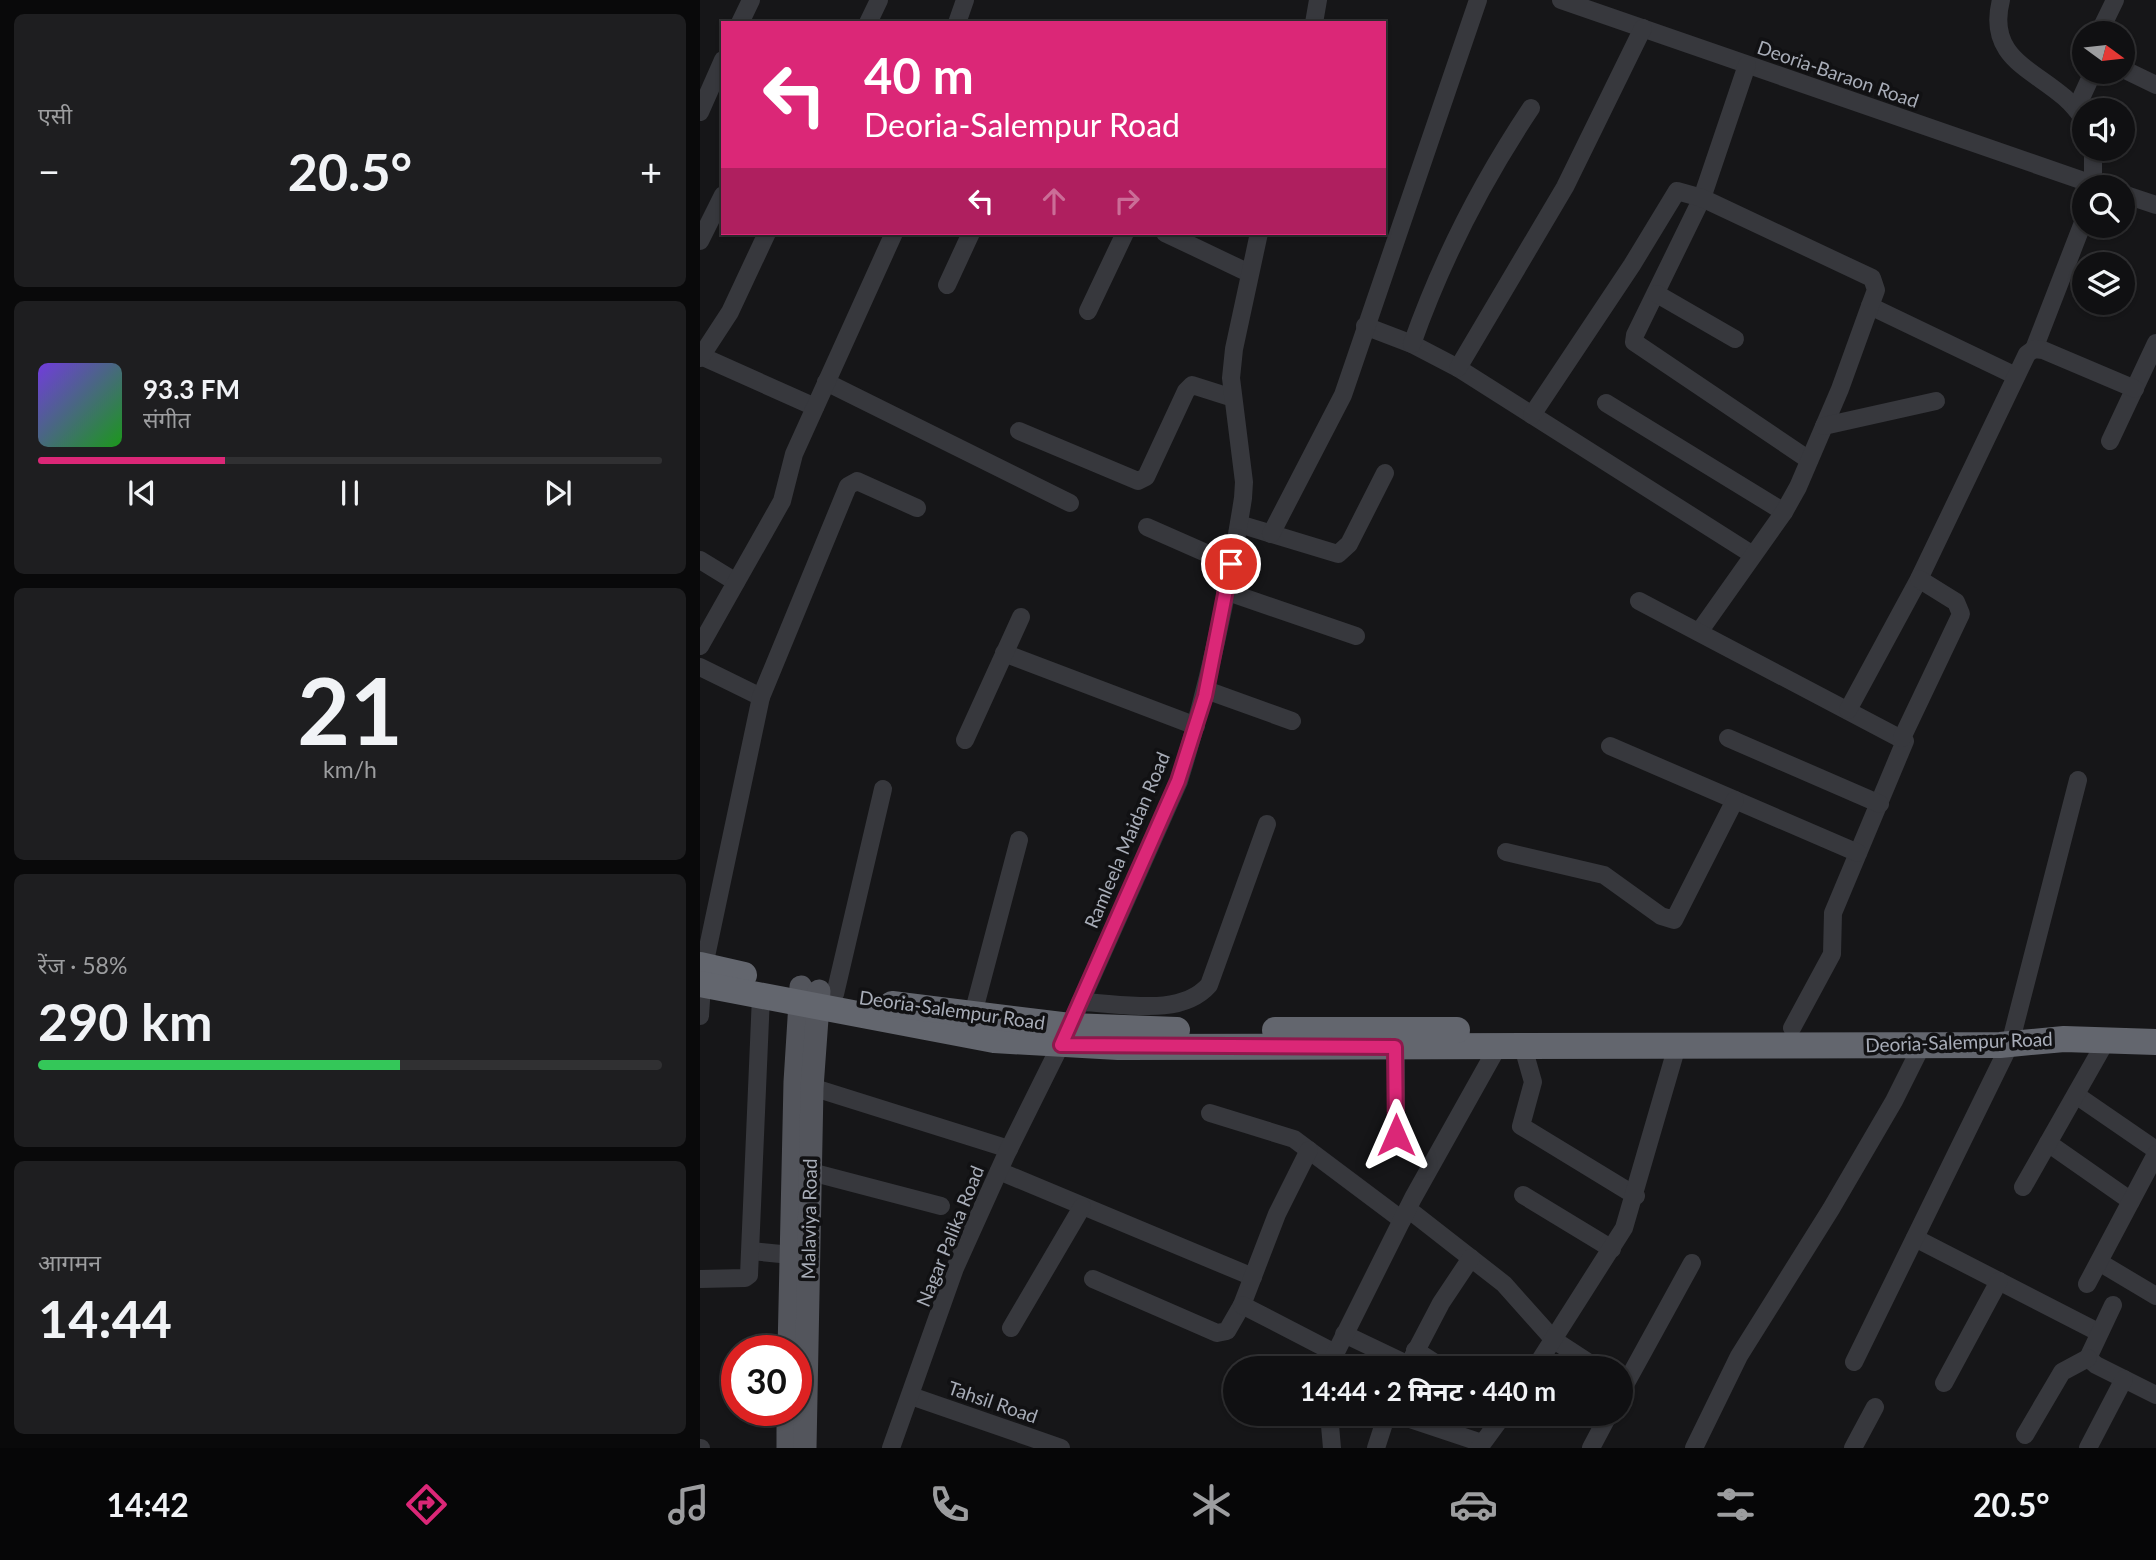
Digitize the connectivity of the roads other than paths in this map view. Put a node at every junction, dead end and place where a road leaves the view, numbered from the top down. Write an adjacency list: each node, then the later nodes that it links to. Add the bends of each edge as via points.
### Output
1 (751, 0): 9 (street)
2 (879, 0): 10 (street)
3 (965, 0): 11 (street)
4 (1318, 0): 12 (street)
5 (1478, 0): 41 (street)
6 (1561, 0): 14 (street, Deoria-Baraon Road)
7 (2001, 0): 21 (street, via 1996,28 2002,45)
8 (2115, 0): 13 (street)
9 (741, 21)
10 (870, 21)
11 (958, 21)
12 (1314, 21)
13 (2105, 21)
14 (1643, 29): 16 (street, Deoria-Baraon Road); 47 (street, via 1565,187)
15 (721, 64): 19 (street)
16 (1747, 65): 23 (street, Deoria-Baraon Road); 24 (street)
17 (2135, 73): 18 (street)
18 (2154, 80)
19 (711, 85): 22 (street)
20 (1531, 108): 44 (street, via 1474,198)
21 (2072, 108)
22 (700, 112)
23 (2072, 177)
24 (1702, 198): 38 (street); 39 (street, via 1864,273 1876,283); 55 (street, via 1681,190 1674,194)
25 (2135, 198): 27 (street)
26 (721, 199): 35 (street)
27 (2156, 205)
28 (766, 235): 46 (street, via 730,312)
29 (893, 235): 49 (street)
30 (970, 235): 37 (street)
31 (1124, 235): 40 (street)
32 (1169, 235): 36 (street)
33 (1258, 235): 36 (street, Ramleela Maidan Road)
34 (2077, 238): 45 (street)
35 (700, 241)
36 (1249, 273): 51 (street, Ramleela Maidan Road, via 1234,349)
37 (947, 285)
38 (1657, 293): 42 (street); 59 (street, via 1634,342)
39 (1870, 306): 48 (street); 56 (street)
40 (1088, 311)
41 (1365, 326): 44 (street); 66 (street, via 1331,420)
42 (1735, 339)
43 (2156, 343): 50 (street)
44 (1412, 344): 47 (street)
45 (2034, 349): 48 (street); 50 (street)
46 (701, 357): 54 (street)
47 (1458, 368): 55 (street)
48 (2016, 376): 70 (street)
49 (826, 382): 54 (street); 61 (street)
50 (2135, 389): 58 (street)
51 (1233, 398): 57 (street, via 1192,385 1146,477 1138,481); 64 (street, Ramleela Maidan Road, via 1244,482)
52 (1936, 401): 56 (street)
53 (1606, 402): 63 (street)
54 (815, 407): 71 (street, via 794,454 782,501)
55 (1532, 415): 67 (street)
56 (1824, 426): 59 (street)
57 (1019, 431)
58 (2110, 441)
59 (1809, 460): 63 (street)
60 (1385, 473): 66 (street, via 1349,544 1338,554)
61 (1070, 503)
62 (917, 508): 81 (street, via 851,482)
63 (1784, 512): 67 (street)
64 (1239, 524): 66 (street); 69 (street, Ramleela Maidan Road)
65 (1147, 527): 69 (street)
66 (1270, 534)
67 (1753, 555): 75 (street)
68 (700, 561): 71 (street)
69 (1231, 564): 72 (street, Ramleela Maidan Road)
70 (1919, 579): 82 (street); 86 (street, via 1956,602 1961,614)
71 (736, 582): 77 (street)
72 (1225, 591): 76 (street); 80 (street, Ramleela Maidan Road)
73 (1639, 601): 75 (street)
74 (1021, 617): 78 (street)
75 (1699, 632): 82 (street)
76 (1356, 636)
77 (700, 646)
78 (1004, 653): 84 (street); 87 (street)
79 (700, 667): 81 (street)
80 (1206, 690): 83 (street); 84 (street, Ramleela Maidan Road)
81 (761, 697): 97 (street)
82 (1849, 710): 86 (street)
83 (1292, 722)
84 (1196, 726): 100 (street, Ramleela Maidan Road, via 1178,781)
85 (1728, 738): 92 (street)
86 (1902, 738): 92 (street, via 1906,744)
87 (965, 740)
88 (1610, 746): 91 (street)
89 (2078, 780): 105 (street)
90 (883, 789): 99 (street)
91 (1735, 800): 95 (street, via 1674,920 1661,916 1604,875); 96 (street)
92 (1880, 804): 96 (street)
93 (1267, 824): 100 (street, via 1209,985 1202,993 1190,1001 1163,1005)
94 (1019, 840): 101 (street)
95 (1506, 852)
96 (1858, 853): 103 (street, via 1831,921 1832,954)
97 (701, 975): 98 (highway, Deoria-Salempur Road); 99 (highway, Deoria-Salempur Road); 102 (street)
98 (761, 996): 99 (highway, Deoria-Salempur Road); 131 (street)
99 (815, 996): 101 (highway, Deoria-Salempur Road); 104 (highway, Deoria-Salempur Road, via 994,1040); 112 (main road, Malaviya Road)
100 (1080, 1002): 104 (street, Ramleela Maidan Road)
101 (973, 1014): 104 (highway, Deoria-Salempur Road)
102 (700, 1016)
103 (1792, 1028): 104 (highway, Deoria-Salempur Road); 105 (highway, Deoria-Salempur Road)
104 (1065, 1035): 110 (highway, Deoria-Salempur Road); 117 (street, Nagar Palika Road)
105 (2011, 1038): 106 (highway, Deoria-Salempur Road); 108 (highway, Deoria-Salempur Road); 129 (street)
106 (2106, 1041): 107 (highway, Deoria-Salempur Road); 113 (street)
107 (2156, 1042)
108 (1922, 1045): 109 (highway, Deoria-Salempur Road); 178 (street, via 1831,1209 1739,1356)
109 (1677, 1046): 111 (highway, Deoria-Salempur Road); 124 (street)
110 (1395, 1047): 111 (highway, Deoria-Salempur Road); 115 (street)
111 (1510, 1047): 124 (street, via 1533,1082 1521,1126); 128 (street)
112 (804, 1085): 117 (street); 121 (main road, Malaviya Road); 132 (main road, Malaviya Road)
113 (2076, 1095): 116 (street); 119 (street)
114 (1210, 1112): 118 (street, via 1281,1134)
115 (1396, 1135)
116 (2048, 1143): 122 (street); 125 (street)
117 (1009, 1149): 120 (street, Nagar Palika Road)
118 (1309, 1150): 128 (street); 136 (street)
119 (2156, 1152): 125 (street)
120 (999, 1171): 127 (street); 161 (street, Nagar Palika Road, via 955,1268)
121 (811, 1172): 126 (street); 132 (main road, Malaviya Road)
122 (2023, 1187)
123 (1523, 1195): 130 (street)
124 (1636, 1196): 130 (street)
125 (2130, 1201): 134 (street)
126 (941, 1206)
127 (1082, 1207): 136 (street); 144 (street)
128 (1405, 1214): 133 (street); 146 (street)
129 (1915, 1238): 139 (street); 156 (street)
130 (1612, 1249): 148 (street)
131 (751, 1251): 132 (street); 137 (street, via 745,1279)
132 (800, 1256): 147 (main road, Malaviya Road); 172 (main road, Malaviya Road)
133 (1471, 1258): 148 (street, via 1504,1284); 152 (street)
134 (2099, 1262): 140 (street); 141 (street)
135 (1692, 1263): 157 (street)
136 (1253, 1277): 142 (street)
137 (700, 1279)
138 (1093, 1279): 142 (street, via 1217,1333 1227,1331)
139 (1999, 1281): 145 (street); 159 (street)
140 (2087, 1284)
141 (2156, 1296)
142 (1242, 1305): 149 (street)
143 (2113, 1305): 145 (street)
144 (1011, 1328)
145 (2098, 1332): 155 (street)
146 (1344, 1334): 150 (street); 151 (street)
147 (791, 1335)
148 (1554, 1340): 153 (street); 154 (street)
149 (1323, 1356)
150 (1333, 1356)
151 (1398, 1356)
152 (1413, 1356)
153 (1543, 1356)
154 (1579, 1356)
155 (2088, 1358): 158 (street); 169 (street, via 2062,1373)
156 (1854, 1362)
157 (1633, 1368)
158 (2124, 1380): 160 (street); 180 (street)
159 (1944, 1383)
160 (2156, 1395)
161 (911, 1396): 173 (street, Nagar Palika Road); 174 (street, Tahsil Road)
162 (1875, 1407): 179 (street)
163 (788, 1426): 171 (main road)
164 (1330, 1426): 175 (street)
165 (1383, 1426): 176 (street)
166 (1427, 1426): 170 (street)
167 (1495, 1426): 170 (street)
168 (1603, 1426): 177 (street)
169 (2025, 1435)
170 (1481, 1446)
171 (788, 1448)
172 (805, 1448)
173 (891, 1448)
174 (1061, 1448)
175 (1332, 1448)
176 (1376, 1448)
177 (1591, 1448)
178 (1694, 1448)
179 (1853, 1448)
180 (2088, 1448)

